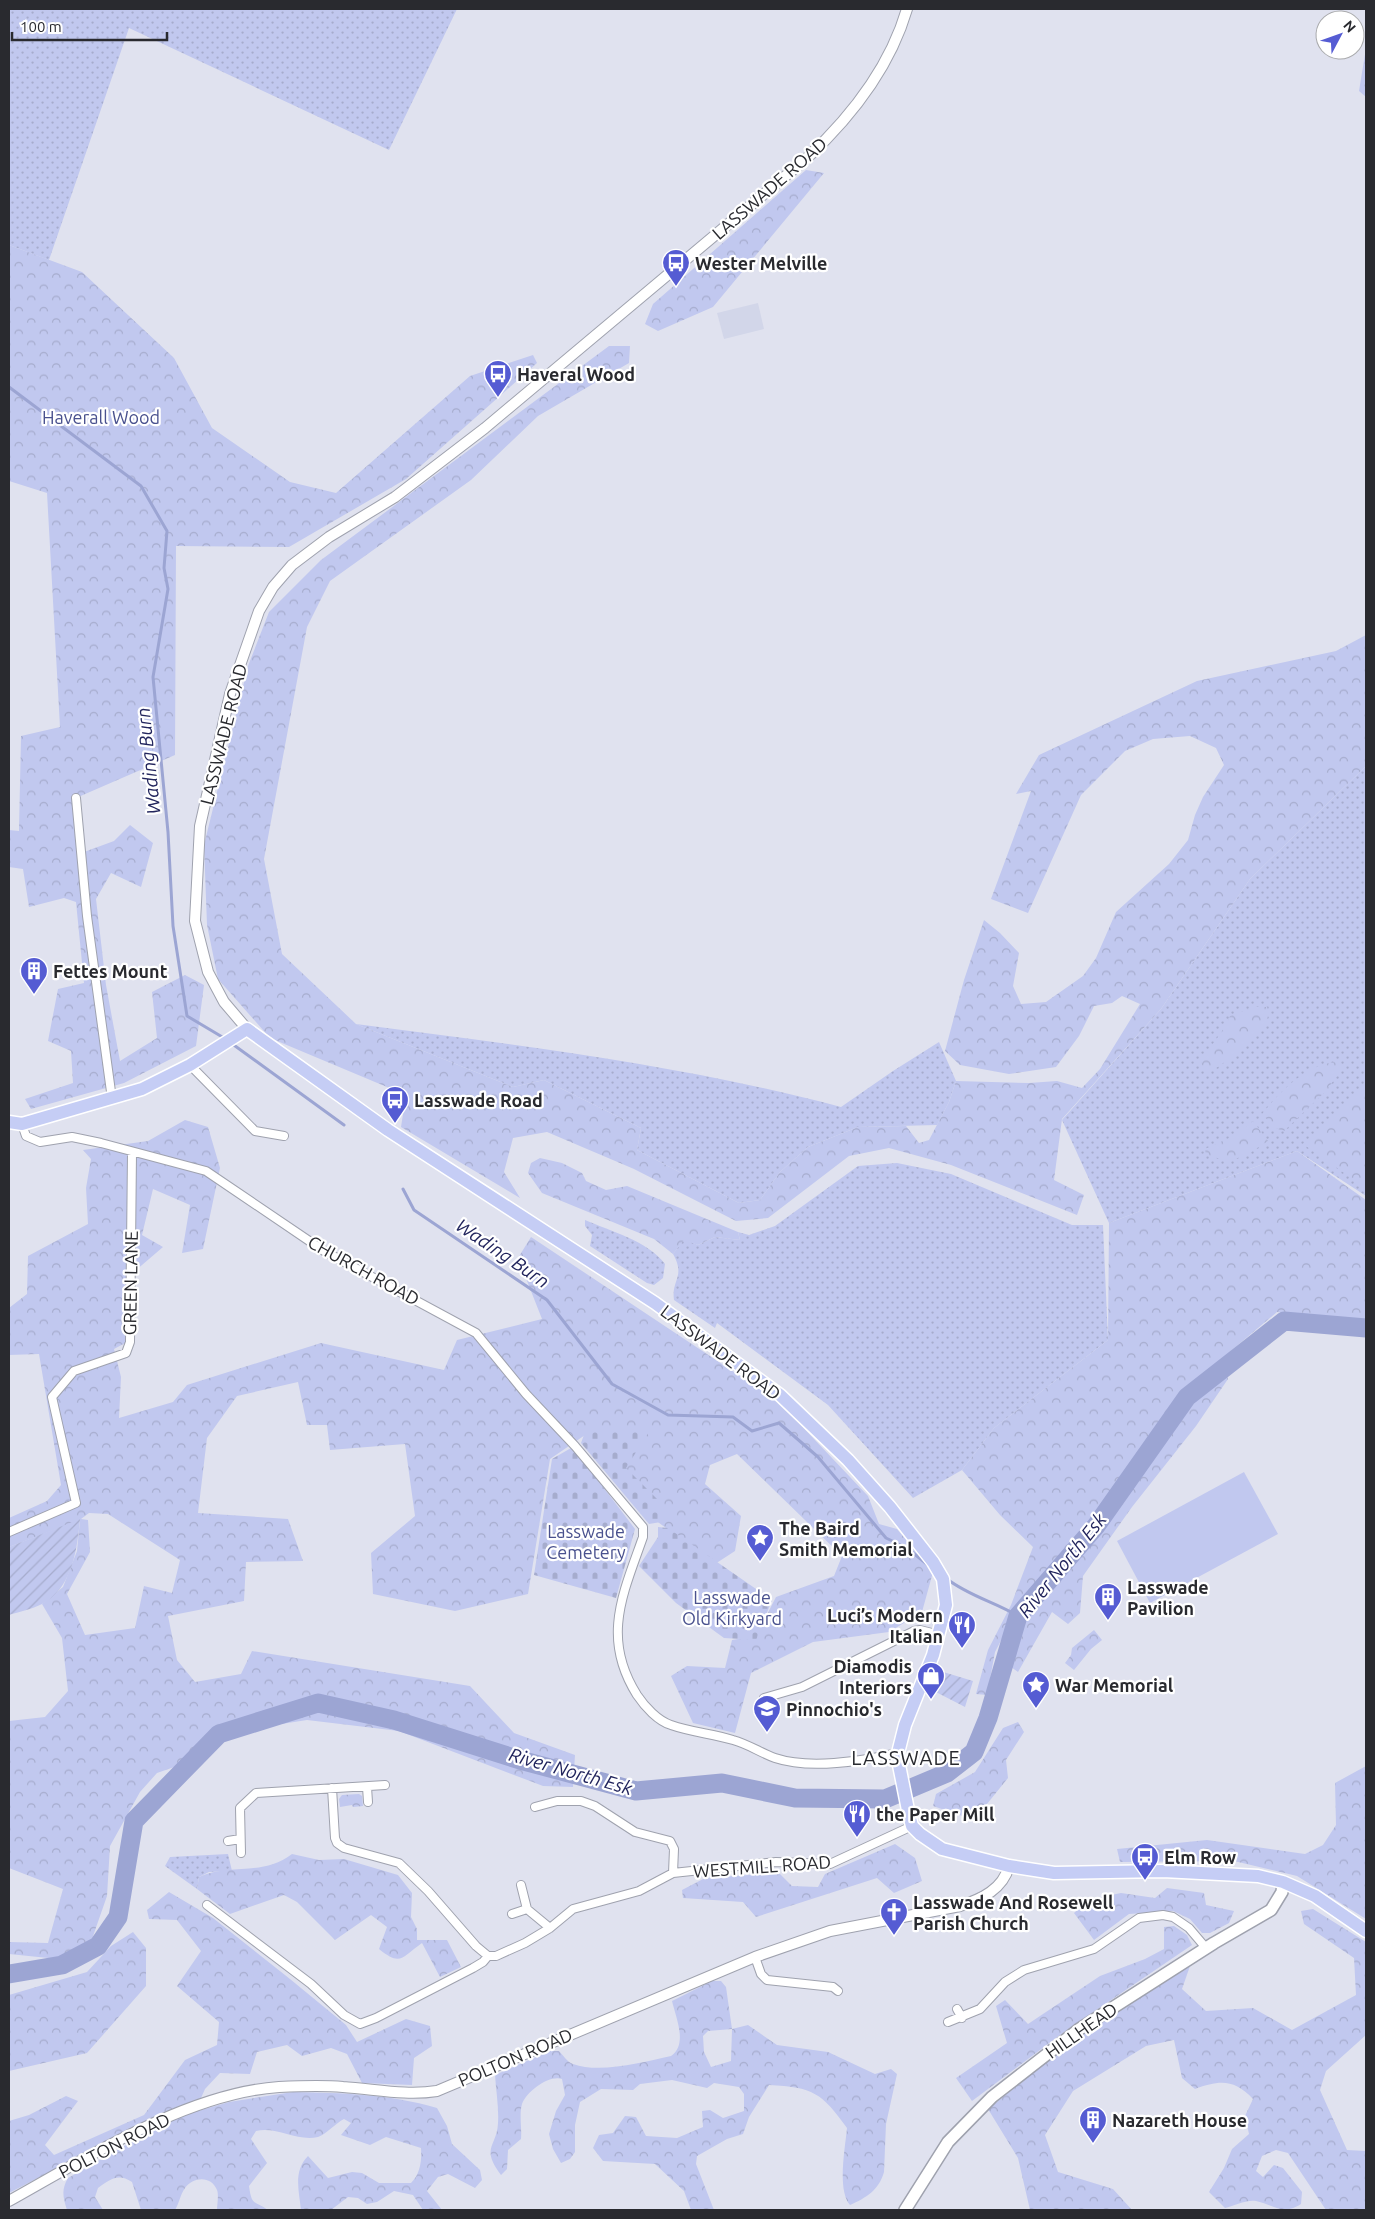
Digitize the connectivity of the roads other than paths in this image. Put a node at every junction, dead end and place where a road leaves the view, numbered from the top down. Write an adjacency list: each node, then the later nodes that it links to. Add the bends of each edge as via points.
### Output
1 (907, 9): 3 (street, LASSWADE ROAD, via 884,66 826,140 807,158 485,428 395,497 322,542 292,565 273,586 259,611 230,694 200,826 195,921 208,972 224,1002)
2 (76, 798): 5 (street)
3 (247, 1029): 4 (main road); 11 (main road, LASSWADE ROAD, via 388,1130 655,1303 773,1390 848,1460 933,1562 943,1580 946,1605)
4 (190, 1065): 5 (main road, via 142,1089); 8 (street, via 255,1131)
5 (112, 1099): 7 (main road)
6 (9, 1122): 7 (main road)
7 (22, 1124): 9 (street, CHURCH ROAD, via 26,1136 40,1142 72,1137 101,1142)
8 (284, 1136)
9 (132, 1153): 10 (street, GREEN LANE, via 130,1342 126,1353 74,1371 52,1398 76,1503); 13 (street, CHURCH ROAD, via 206,1171 324,1251 476,1333 643,1527 644,1537 620,1602 618,1646 624,1670 642,1703 669,1725 735,1740 798,1764)
10 (9, 1532)
11 (934, 1634): 12 (street, via 914,1631 802,1687); 13 (main road, via 904,1726)
12 (764, 1698)
13 (898, 1759): 19 (main road)
14 (384, 1785): 15 (street)
15 (366, 1786): 16 (street); 17 (street)
16 (332, 1788): 20 (street, via 256,1793 240,1808); 33 (street, via 338,1843 344,1848 399,1863)
17 (368, 1802)
18 (535, 1807): 24 (street, via 557,1801 582,1800 635,1832 670,1841 674,1849)
19 (912, 1826): 23 (main road, via 942,1849); 24 (street, WESTMILL ROAD, via 830,1864 776,1862)
20 (240, 1839): 21 (street); 22 (street)
21 (228, 1841)
22 (241, 1852)
23 (1009, 1866): 25 (main road, via 1054,1873 1222,1872); 34 (street, POLTON ROAD, via 1006,1877 997,1888 978,1900 830,1932)
24 (673, 1873): 30 (street, WESTMILL ROAD, via 639,1891 573,1908)
25 (1283, 1882): 31 (main road, via 1315,1896); 32 (main road, HILLHEAD, via 1282,1892 1271,1910)
26 (521, 1885): 28 (street)
27 (208, 1906): 33 (street, WESTMILL ROAD, via 311,1984 344,2015 360,2024 483,1962)
28 (527, 1909): 29 (street); 30 (street)
29 (512, 1914)
30 (550, 1928): 33 (street, WESTMILL ROAD, via 526,1943 496,1956)
31 (1366, 1930)
32 (1206, 1948): 37 (street, via 1189,1928 1173,1917 1162,1914 1139,1918 1094,1949 1024,1970 1006,1982 980,2009); 40 (main road, HILLHEAD, via 1078,2030 992,2097 948,2142)
33 (488, 1956)
34 (755, 1957): 35 (street, via 761,1974 767,1980 833,1987); 39 (street, POLTON ROAD, via 437,2091 419,2094 341,2086 278,2087 233,2094 200,2104 130,2136)
35 (838, 1991)
36 (957, 2009): 37 (street)
37 (962, 2018): 38 (street)
38 (948, 2022)
39 (9, 2201)
40 (905, 2210)

